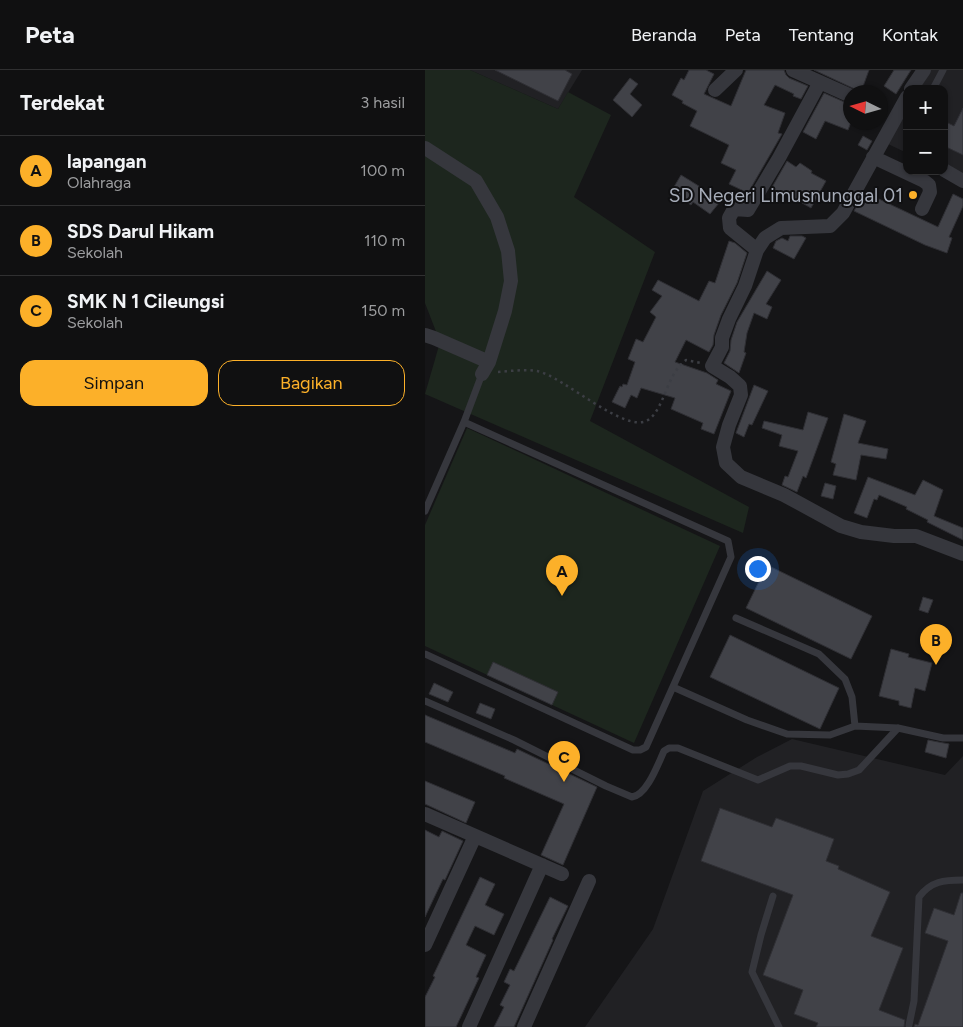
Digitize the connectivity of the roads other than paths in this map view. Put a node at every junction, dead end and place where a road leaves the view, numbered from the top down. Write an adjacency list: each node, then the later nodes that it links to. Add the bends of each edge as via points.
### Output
1 (736, 70): 8 (street)
2 (793, 70): 5 (street)
3 (923, 70): 6 (street)
4 (943, 70): 7 (lane)
5 (820, 82): 9 (street); 19 (street, via 748,210 733,209 729,218 730,228)
6 (914, 85)
7 (935, 85)
8 (715, 90)
9 (843, 92)
10 (903, 102): 11 (street)
11 (888, 121): 12 (street)
12 (903, 123)
13 (884, 130): 15 (street)
14 (425, 148): 21 (street, via 476,181 497,217 508,251 511,281 505,311)
15 (873, 157): 18 (street, via 929,185 930,192); 19 (street, via 843,212 830,226 781,228 765,238)
16 (948, 172): 17 (street)
17 (963, 181)
18 (923, 210)
19 (757, 250): 24 (street, via 712,366 730,377 739,386 741,395 723,447 726,463 741,478 784,495 841,526 861,532 916,536)
20 (425, 335): 21 (street)
21 (486, 368): 22 (lane)
22 (464, 422): 23 (lane); 27 (lane, via 728,542 731,557)
23 (425, 511)
24 (963, 554)
25 (736, 618): 29 (lane, via 819,654 845,679 852,697)
26 (425, 654): 27 (lane, via 633,750 646,746)
27 (673, 687): 29 (lane, via 787,734 830,735)
28 (425, 701): 30 (lane, via 632,797 645,790 669,748 678,748 758,780 791,766 837,775 859,770)
29 (855, 726): 30 (lane)
30 (898, 728): 31 (lane, via 943,738)
31 (963, 738)
32 (425, 814): 33 (street)
33 (475, 836): 34 (street); 39 (street)
34 (542, 865): 35 (street); 41 (street)
35 (562, 874)
36 (963, 880): 40 (lane, via 933,884 919,897 914,1000)
37 (589, 881): 42 (street)
38 (773, 896): 43 (lane, via 752,972)
39 (425, 945)
40 (909, 1025)
41 (469, 1027)
42 (524, 1027)
43 (779, 1027)

